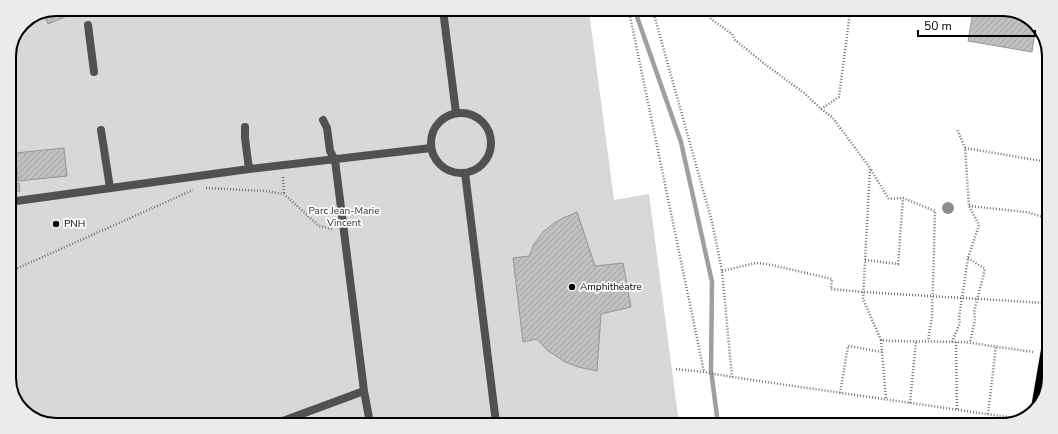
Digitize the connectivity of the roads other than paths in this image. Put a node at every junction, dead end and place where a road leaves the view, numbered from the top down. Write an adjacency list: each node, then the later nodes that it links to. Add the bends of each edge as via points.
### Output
1 (444, 16): 4 (street)
2 (88, 25): 3 (street)
3 (94, 72)
4 (456, 113): 8 (street, via 442,120 433,132); 11 (street, via 468,114 478,119 486,127 490,138 490,150 485,161 476,169)
5 (323, 120): 9 (street, via 327,128 330,151)
6 (245, 127): 10 (street)
7 (102, 130): 12 (street)
8 (431, 148): 9 (street); 11 (street, via 435,159 443,167)
9 (336, 160): 10 (street); 15 (street)
10 (249, 169): 12 (street)
11 (465, 173): 19 (street)
12 (110, 188): 13 (street)
13 (16, 201)
14 (1042, 374): 16 (main road)
15 (364, 390): 17 (street); 18 (street)
16 (1038, 394)
17 (290, 418)
18 (369, 418)
19 (495, 418)

